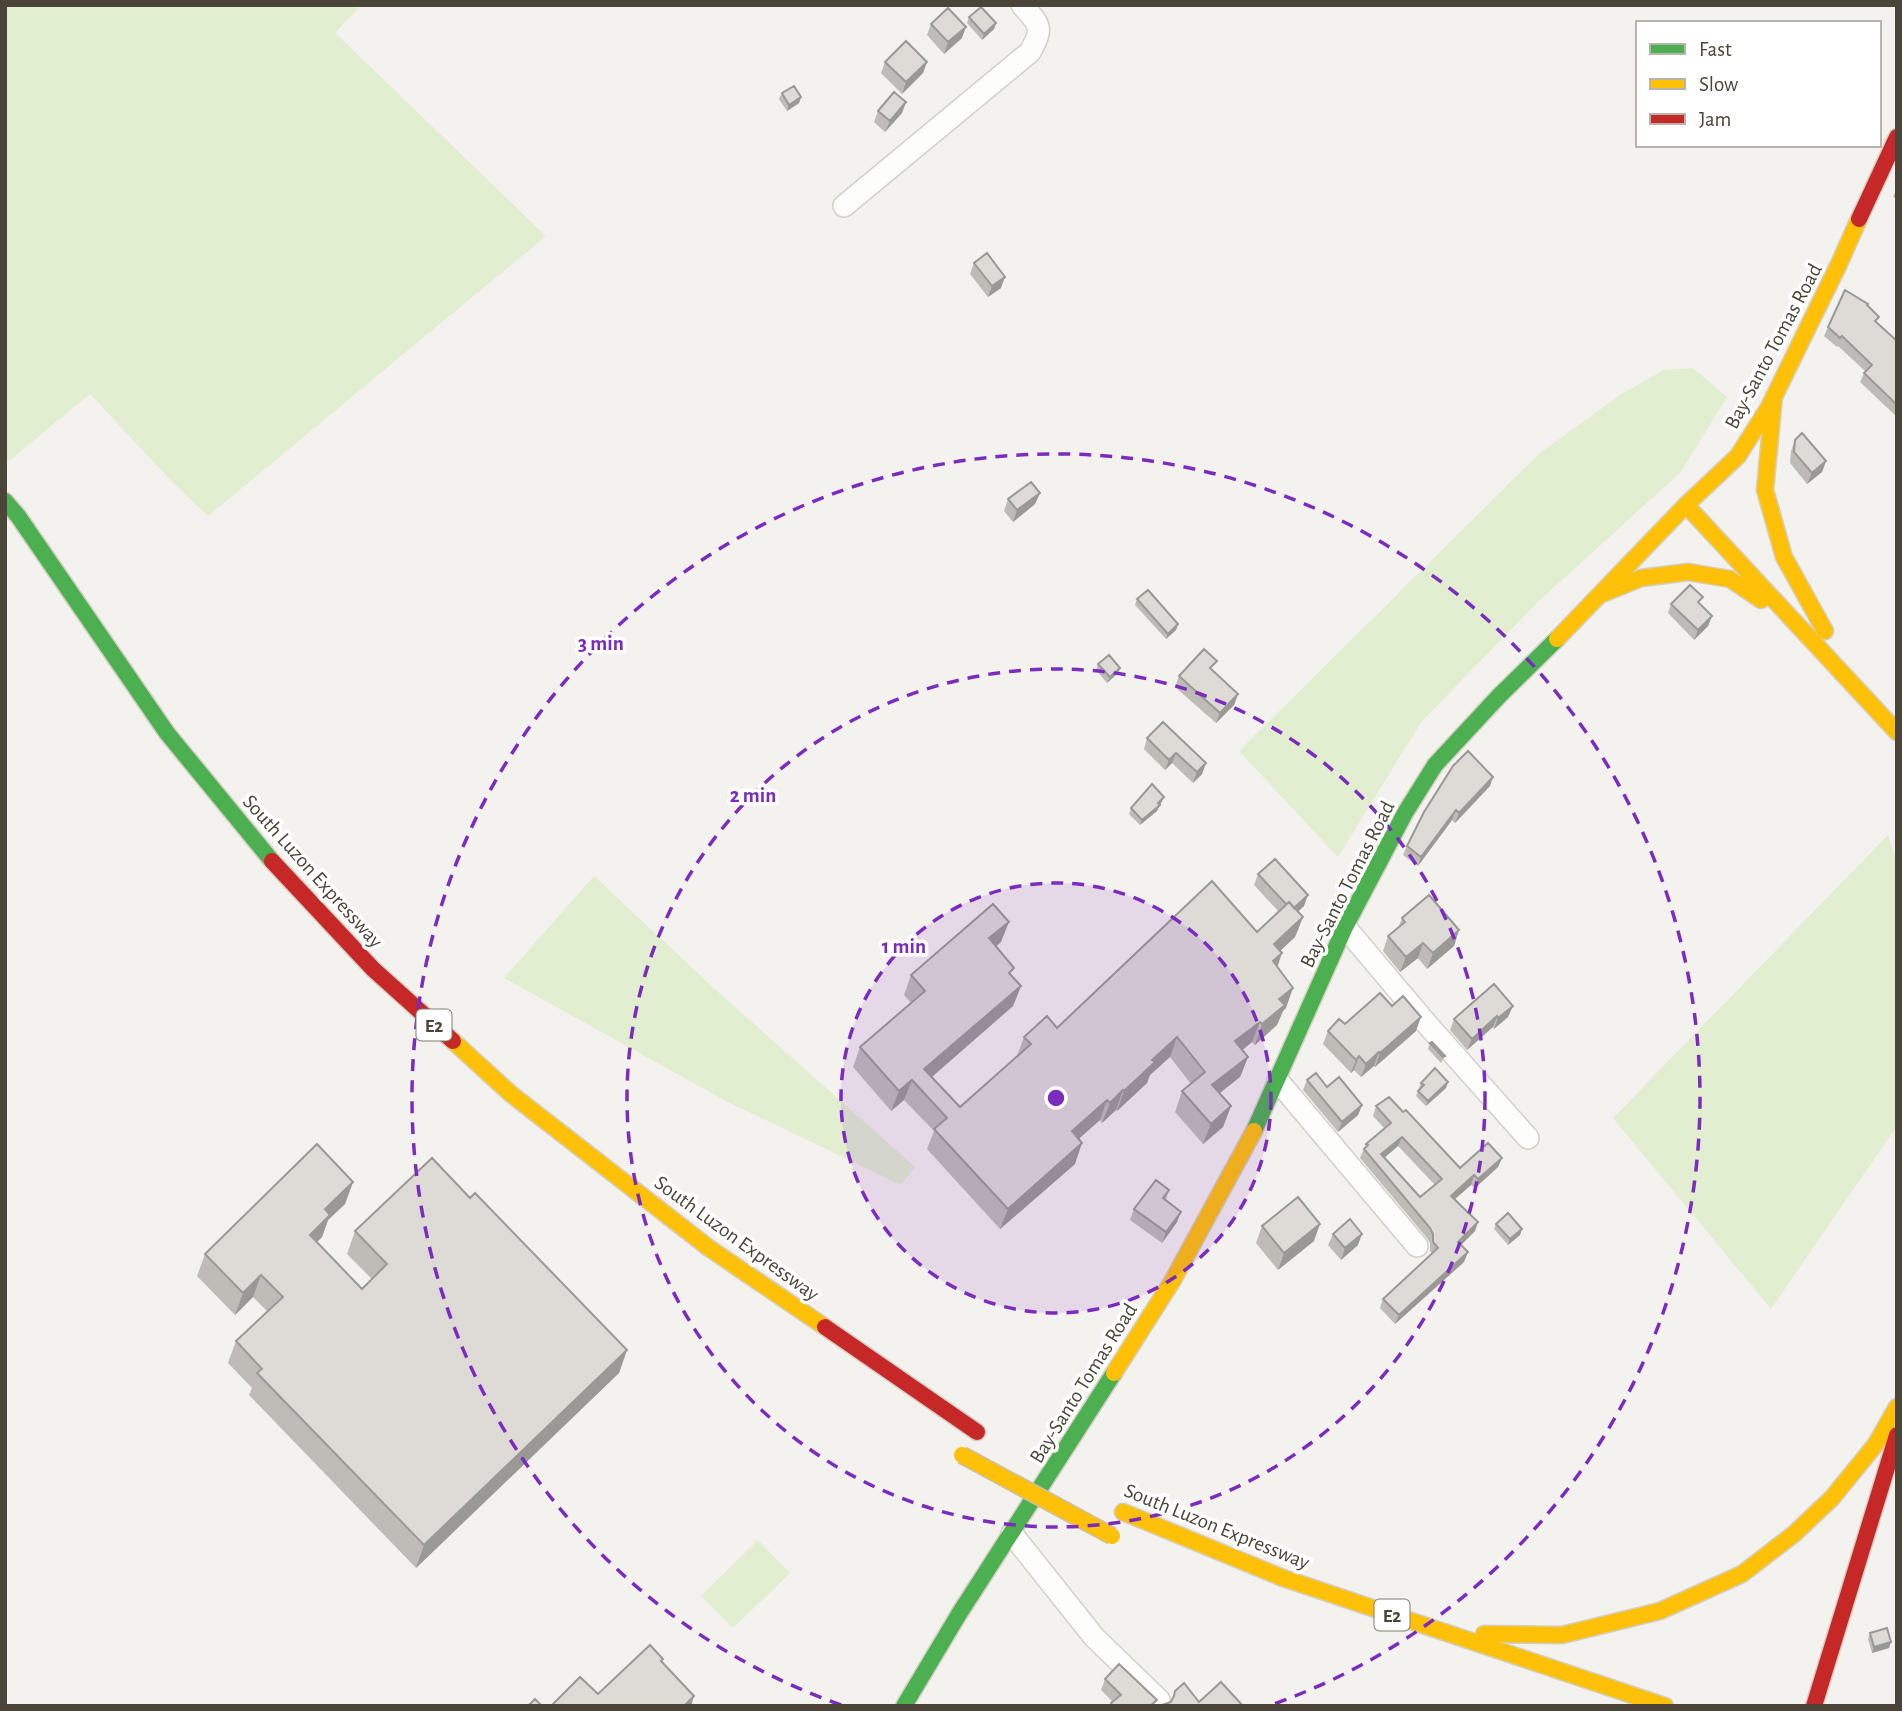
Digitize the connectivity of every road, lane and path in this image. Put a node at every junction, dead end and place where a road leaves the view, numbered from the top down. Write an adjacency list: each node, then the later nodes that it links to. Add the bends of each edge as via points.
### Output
1 (1022, 5): 3 (street, via 1037,22 1039,36 1031,51)
2 (1897, 137): 4 (main road, Bay-Santo Tomas Road)
3 (844, 206)
4 (1774, 396): 6 (main road, Bay-Santo Tomas Road, via 1738,456); 7 (main road, via 1765,490 1784,557 1830,636)
5 (5, 501): 17 (main road, South Luzon Expressway / E2, via 167,733 264,853 373,969 511,1094 709,1248)
6 (1697, 501): 8 (main road, Bay-Santo Tomas Road); 9 (main road)
7 (1780, 582)
8 (1602, 594): 9 (main road, via 1641,578 1688,572 1730,579); 11 (main road, Bay-Santo Tomas Road, via 1435,765)
9 (1796, 624): 10 (main road)
10 (1897, 732)
11 (1345, 927): 12 (main road, Bay-Santo Tomas Road); 13 (street)
12 (1278, 1081): 14 (street); 23 (main road, Bay-Santo Tomas Road, via 1173,1280)
13 (1528, 1138)
14 (1417, 1246)
15 (1897, 1407): 25 (main road, via 1876,1444 1832,1498 1742,1574 1660,1611 1562,1635)
16 (1897, 1435): 29 (main road)
17 (983, 1436)
18 (957, 1451): 24 (main road, bridge)
19 (1038, 1465): 20 (main road)
20 (1062, 1479)
21 (1893, 1502): 30 (main road)
22 (1117, 1508): 25 (main road, South Luzon Expressway / E2, via 1283,1578)
23 (1012, 1534): 26 (street, via 1094,1637); 27 (main road, Bay-Santo Tomas Road)
24 (1118, 1538)
25 (1449, 1634): 28 (main road, South Luzon Expressway / E2)
26 (1160, 1700)
27 (904, 1706)
28 (1665, 1706)
29 (1814, 1706)
30 (1830, 1706)

